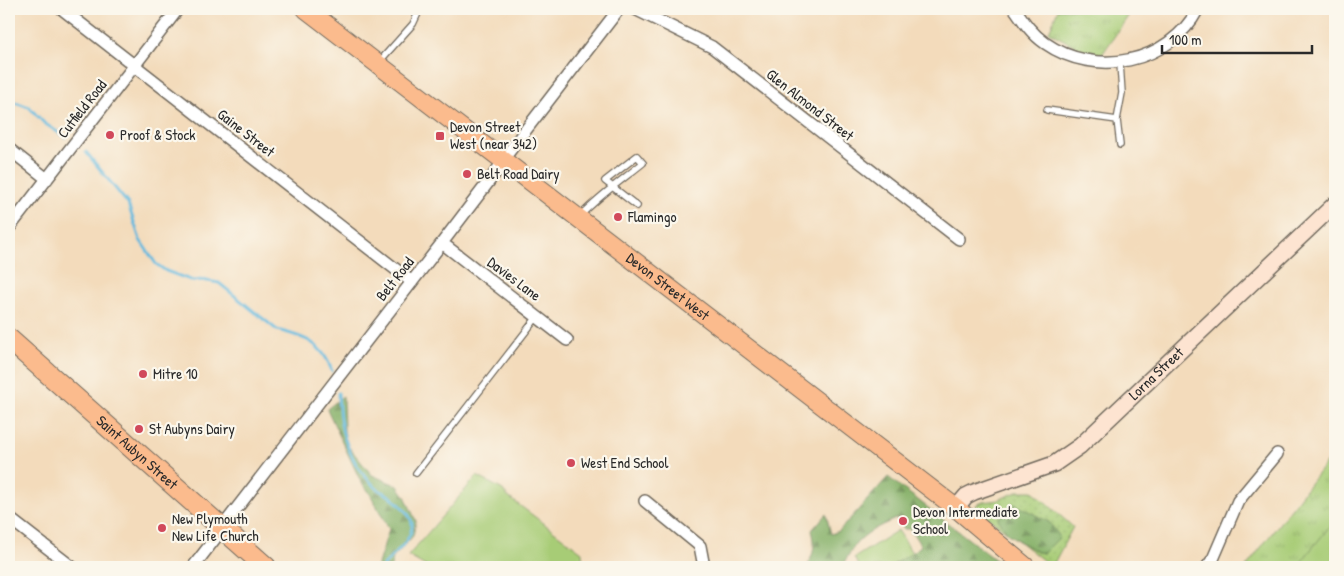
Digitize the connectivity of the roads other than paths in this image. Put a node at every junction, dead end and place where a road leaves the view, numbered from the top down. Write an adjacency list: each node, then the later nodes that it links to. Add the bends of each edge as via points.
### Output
1 (62, 9): 11 (street, Gaine Street)
2 (178, 9): 11 (street, Cutfield Road)
3 (306, 9): 10 (main road, Devon Street West)
4 (420, 9): 10 (lane, via 413,24)
5 (620, 9): 16 (street, Belt Road)
6 (635, 9): 23 (street, Glen Almond Street, via 712,47)
7 (1015, 9): 9 (street, via 1034,34 1063,54 1080,60)
8 (1198, 9): 9 (street, via 1186,27 1164,45)
9 (1120, 62): 13 (lane, via 1122,93)
10 (378, 64): 16 (main road, Devon Street West)
11 (135, 65): 17 (street, Cutfield Road); 25 (street, Gaine Street)
12 (1047, 110): 13 (lane)
13 (1117, 120): 14 (lane)
14 (1120, 144)
15 (9, 149): 17 (street)
16 (504, 160): 21 (main road, Devon Street West); 24 (street, Belt Road)
17 (47, 179): 22 (street, Cutfield Road)
18 (613, 188): 18 (lane, via 643,163 637,156 605,181); 20 (lane); 21 (lane)
19 (1335, 204): 32 (street, Lorna Street, via 1080,446 1054,464 974,492)
20 (637, 206)
21 (579, 218): 32 (main road, Devon Street West)
22 (9, 228)
23 (959, 239)
24 (442, 243): 25 (street, Belt Road); 26 (street, Davies Lane)
25 (412, 282): 34 (street, Belt Road)
26 (538, 316): 28 (street, Davies Lane); 30 (lane)
27 (9, 339): 34 (highway, Saint Aubyn Street)
28 (567, 340)
29 (1277, 454): 40 (street, via 1238,501)
30 (416, 473)
31 (645, 501): 38 (street, via 700,546)
32 (956, 508): 39 (main road, Devon Street West)
33 (9, 518): 35 (street)
34 (222, 528): 36 (street, Belt Road); 37 (highway, Saint Aubyn Street)
35 (72, 567)
36 (193, 567)
37 (266, 567)
38 (704, 567)
39 (1026, 567)
40 (1207, 567)

